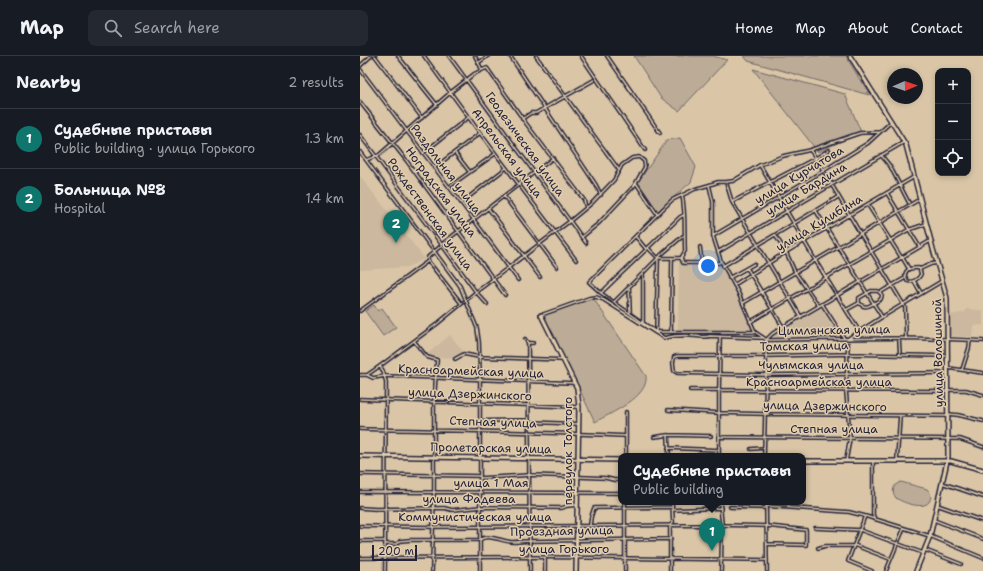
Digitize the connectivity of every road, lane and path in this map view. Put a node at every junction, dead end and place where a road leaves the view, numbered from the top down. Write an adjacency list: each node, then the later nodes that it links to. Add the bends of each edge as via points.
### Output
1 (371, 56): 14 (street)
2 (375, 56): 24 (street)
3 (398, 56): 22 (street)
4 (424, 56): 19 (street, Апрельская улица)
5 (449, 56): 17 (street, Геодезическая улица)
6 (475, 56): 13 (street)
7 (488, 56): 13 (street)
8 (510, 56): 23 (street)
9 (536, 56): 20 (street)
10 (582, 56): 35 (street)
11 (607, 56): 30 (street)
12 (850, 56): 27 (street, улица Волошиной)
13 (478, 63): 16 (street)
14 (360, 66)
15 (360, 70): 28 (street, Раздольная улица)
16 (482, 70): 17 (street); 26 (street, via 487,69)
17 (466, 80): 19 (street); 53 (street, Геодезическая улица)
18 (594, 80): 20 (street)
19 (451, 92): 22 (street); 25 (street, Апрельская улица)
20 (565, 97): 23 (street); 50 (street)
21 (360, 102): 34 (street, Ноградская улица)
22 (437, 105): 24 (street)
23 (546, 108): 26 (street); 64 (street)
24 (422, 118): 28 (street)
25 (469, 118): 31 (street, Апрельская улица); 40 (street)
26 (522, 119): 44 (street)
27 (891, 122): 29 (street, улица Курчатова); 33 (street, улица Волошиной)
28 (406, 131): 34 (street); 40 (street, Раздольная улица)
29 (880, 132): 36 (street, via 860,134); 51 (street, улица Курчатова, via 868,143)
30 (660, 133)
31 (480, 134): 39 (street); 41 (street, Апрельская улица)
32 (360, 135): 43 (street, Рождественская улица)
33 (904, 142): 42 (street, улица Бардина); 54 (street, улица Волошиной)
34 (392, 143): 43 (street); 89 (street, Ноградская улица)
35 (645, 150)
36 (810, 150): 45 (street); 47 (street, via 783,156)
37 (829, 150): 45 (street)
38 (360, 152): 46 (street)
39 (455, 152): 48 (street); 52 (street)
40 (422, 153): 48 (street, Раздольная улица)
41 (495, 154): 49 (street, Апрельская улица); 52 (street)
42 (881, 155): 59 (street, улица Бардина); 61 (street)
43 (376, 156): 46 (street); 103 (street, Рождественская улица)
44 (553, 158): 53 (street); 75 (street, via 584,200)
45 (816, 158): 51 (street); 57 (street)
46 (366, 160): 113 (street)
47 (760, 165): 55 (street, via 733,181); 57 (street)
48 (434, 168): 62 (street, Раздольная улица)
49 (506, 168): 58 (street, Апрельская улица); 71 (street)
50 (619, 170): 56 (street, via 632,158 639,157 644,160 645,167); 64 (street)
51 (823, 171): 59 (street); 68 (street, улица Курчатова)
52 (469, 172): 62 (street)
53 (534, 172): 58 (street); 84 (street, Геодезическая улица)
54 (914, 177): 61 (street, улица Кулибина); 69 (street, улица Волошиной)
55 (726, 182): 60 (street); 70 (street)
56 (636, 183): 79 (street); 97 (street, via 599,223)
57 (769, 183): 68 (street); 70 (street)
58 (519, 184): 66 (street); 91 (street, Апрельская улица)
59 (831, 184): 67 (street); 77 (street, улица Бардина)
60 (708, 185): 65 (street); 96 (street, via 713,202)
61 (900, 185): 63 (street, улица Кулибина); 73 (street)
62 (449, 187): 71 (street, Раздольная улица)
63 (887, 193): 72 (street, улица Кулибина); 78 (street)
64 (601, 194): 75 (street)
65 (682, 194): 79 (street, via 672,200); 80 (street)
66 (504, 196): 74 (street); 104 (street)
67 (838, 197): 76 (street); 81 (street)
68 (778, 198): 77 (street); 82 (street, улица Курчатова)
69 (920, 199): 73 (street); 87 (street, улица Волошиной)
70 (732, 202): 82 (street)
71 (461, 203): 83 (street, Раздольная улица)
72 (867, 204): 81 (street, улица Кулибина); 85 (street)
73 (910, 204): 78 (street)
74 (488, 208): 83 (street); 114 (street)
75 (586, 208): 84 (street)
76 (816, 210): 86 (street); 88 (street)
77 (785, 211): 86 (street); 92 (street, улица Бардина)
78 (897, 212): 85 (street); 90 (street)
79 (658, 215): 98 (street)
80 (684, 215): 95 (street); 109 (street)
81 (849, 215): 88 (street, улица Кулибина); 93 (street)
82 (742, 219): 92 (street); 96 (street, улица Курчатова)
83 (474, 220): 89 (street); 130 (street, Раздольная улица)
84 (570, 221): 91 (street); 97 (street, Геодезическая улица)
85 (878, 223): 93 (street); 99 (street)
86 (793, 224): 94 (street); 101 (street)
87 (926, 224): 90 (street); 100 (street, улица Волошиной)
88 (827, 228): 101 (street, улица Кулибина); 106 (street)
89 (458, 230): 103 (street); 142 (street, Ноградская улица)
90 (908, 230): 99 (street); 108 (street)
91 (556, 232): 104 (street); 119 (street, Апрельская улица)
92 (750, 232): 105 (street); 111 (street, улица Бардина)
93 (860, 233): 106 (street); 110 (street)
94 (775, 235): 105 (street); 112 (street)
95 (684, 236): 116 (street); 118 (street, via 686,251)
96 (713, 236): 111 (street)
97 (582, 237): 102 (street, Геодезическая улица)
98 (635, 237): 109 (street); 154 (street, via 589,282)
99 (890, 240): 110 (street); 115 (street)
100 (931, 241): 108 (street); 125 (street, улица Волошиной)
101 (804, 242): 112 (street, улица Кулибина); 120 (street)
102 (586, 243)
103 (442, 244): 113 (street); 152 (street, Рождественская улица)
104 (540, 244): 114 (street); 129 (street)
105 (758, 245): 124 (street); 128 (street)
106 (837, 246): 120 (street); 127 (street)
107 (700, 247): 123 (street)
108 (919, 247): 115 (street)
109 (647, 248): 116 (street); 154 (street)
110 (871, 251): 127 (street); 132 (street)
111 (718, 252): 122 (street)
112 (786, 252): 124 (street, улица Кулибина); 135 (street)
113 (434, 253): 121 (street); 161 (street, via 460,286)
114 (524, 257): 130 (street); 138 (street)
115 (901, 257): 132 (street); 133 (street)
116 (658, 258): 117 (street); 136 (street); 183 (street)
117 (672, 258): 118 (street); 181 (street)
118 (681, 258): 123 (street, via 683,263)
119 (576, 260)
120 (814, 260): 135 (street); 140 (street)
121 (428, 261): 163 (street); 173 (street)
122 (721, 261): 123 (street); 128 (street)
123 (702, 263)
124 (769, 263): 137 (street, улица Кулибина); 144 (street)
125 (936, 263): 134 (street); 146 (street, улица Волошиной)
126 (754, 264): 131 (street)
127 (848, 264): 140 (street); 147 (street)
128 (723, 266): 139 (street)
129 (557, 267)
130 (509, 268): 142 (street); 143 (street, Раздольная улица)
131 (747, 268): 137 (street); 139 (street)
132 (882, 269): 147 (street); 150 (street)
133 (909, 269): 134 (street); 141 (street)
134 (920, 269): 145 (street, via 921,275)
135 (796, 272): 144 (street); 151 (street)
136 (643, 273): 149 (street); 178 (street)
137 (751, 274): 148 (street, улица Кулибина); 153 (street)
138 (540, 277)
139 (729, 278): 148 (street)
140 (826, 278): 151 (street); 159 (street)
141 (905, 278): 145 (street, via 909,282); 150 (street)
142 (494, 279): 152 (street); 158 (street, Ноградская улица)
143 (518, 280)
144 (779, 281): 153 (street); 160 (street)
145 (914, 281): 157 (street)
146 (942, 281): 157 (street); 192 (street, улица Волошиной, via 948,302)
147 (860, 282): 155 (street); 159 (street)
148 (734, 285): 164 (street)
149 (629, 286): 162 (street); 174 (street)
150 (893, 286): 156 (street); 169 (street)
151 (808, 289): 160 (street); 170 (street)
152 (476, 292): 161 (street); 167 (street, Рождественская улица)
153 (762, 292): 164 (street); 171 (street)
154 (601, 293): 162 (street)
155 (867, 293): 156 (street, via 874,290); 165 (street, via 859,298); 166 (street)
156 (880, 293): 166 (street, via 881,299)
157 (921, 293): 169 (street)
158 (505, 295)
159 (837, 295): 168 (street); 172 (street)
160 (790, 299): 171 (street); 177 (street)
161 (466, 300): 163 (street); 205 (street, via 478,335)
162 (614, 302): 174 (street)
163 (461, 303): 195 (street)
164 (742, 303): 179 (street)
165 (859, 303): 166 (street, via 867,307); 172 (street)
166 (873, 303): 176 (street)
167 (487, 304)
168 (822, 304): 170 (street); 187 (street)
169 (903, 304): 176 (street); 191 (street)
170 (819, 306): 177 (street)
171 (772, 308): 179 (street); 180 (street)
172 (846, 310): 182 (street)
173 (360, 311)
174 (630, 313): 178 (street)
175 (541, 315): 185 (street, Цимлянская улица, via 596,297 664,338); 208 (street, переулок Толстого)
176 (882, 316): 182 (street)
177 (801, 317): 180 (street)
178 (643, 322): 183 (street)
179 (750, 322): 184 (street)
180 (782, 327): 193 (street)
181 (671, 331): 183 (street); 184 (street)
182 (859, 331): 188 (street)
183 (656, 332)
184 (755, 332): 186 (street)
185 (720, 336): 186 (street, Цимлянская улица); 202 (street)
186 (764, 338): 193 (street, Цимлянская улица)
187 (844, 338): 188 (street, Цимлянская улица); 193 (street, Цимлянская улица)
188 (849, 338): 190 (street, Цимлянская улица)
189 (525, 339): 197 (street)
190 (900, 339): 191 (street, Цимлянская улица); 201 (street)
191 (906, 339): 192 (street, Цимлянская улица)
192 (948, 339): 194 (street, Цимлянская улица); 204 (street, улица Волошиной)
193 (766, 340): 203 (street)
194 (970, 340): 196 (street, Цимлянская улица); 211 (street)
195 (414, 341): 209 (street); 221 (street, via 427,357 437,360)
196 (983, 341)
197 (528, 343): 198 (street); 206 (street)
198 (533, 343)
199 (848, 344): 200 (street)
200 (848, 354): 201 (street, Томская улица); 203 (street, Томская улица); 217 (street)
201 (900, 355): 204 (street, Томская улица)
202 (719, 356): 203 (street, Томская улица); 212 (street, Томская улица, via 677,356 673,359); 215 (street)
203 (766, 356): 216 (street)
204 (948, 356): 210 (street, улица Волошиной)
205 (480, 357): 206 (street); 207 (street, via 464,354); 222 (street)
206 (529, 358): 208 (street); 223 (street)
207 (455, 359)
208 (564, 360): 224 (street, переулок Толстого)
209 (380, 366): 219 (street); 220 (street)
210 (948, 368): 211 (street); 213 (street, улица Волошиной)
211 (962, 370): 214 (street)
212 (674, 371): 215 (street, Чулымская улица)
213 (948, 373): 217 (street, Чулымская улица); 226 (street, улица Волошиной)
214 (983, 373)
215 (719, 374): 216 (street, Чулымская улица); 227 (street)
216 (766, 374): 217 (street, Чулымская улица); 228 (street)
217 (847, 374): 229 (street)
218 (360, 375): 219 (street, Красноармейская улица)
219 (367, 375): 220 (street, Красноармейская улица, via 373,378)
220 (385, 376): 221 (street, Красноармейская улица); 232 (street)
221 (435, 378): 222 (street, Красноармейская улица); 233 (street)
222 (480, 380): 223 (street, Красноармейская улица); 234 (street)
223 (529, 382): 224 (street, Красноармейская улица); 235 (street)
224 (574, 383): 236 (street, переулок Толстого)
225 (690, 390): 227 (street, Красноармейская улица)
226 (948, 390): 229 (street, Красноармейская улица); 230 (street, Красноармейская улица, via 966,390); 241 (street, улица Волошиной)
227 (719, 391): 228 (street, Красноармейская улица); 239 (street)
228 (766, 391): 229 (street, Красноармейская улица); 240 (street)
229 (846, 392): 242 (street)
230 (983, 395)
231 (360, 399): 232 (street, улица Дзержинского)
232 (386, 400): 233 (street, улица Дзержинского); 249 (street)
233 (434, 402): 234 (street, улица Дзержинского); 250 (street)
234 (480, 403): 235 (street, улица Дзержинского); 244 (street)
235 (529, 405): 236 (street, улица Дзержинского); 245 (street)
236 (579, 407): 247 (street, переулок Толстого)
237 (668, 410): 239 (street, улица Дзержинского)
238 (626, 412): 255 (street)
239 (719, 413): 240 (street, улица Дзержинского); 258 (street)
240 (765, 414): 242 (street, улица Дзержинского); 259 (street)
241 (948, 415): 243 (street, улица Дзержинского); 246 (street, улица Дзержинского); 262 (street, улица Волошиной)
242 (848, 416): 243 (street, улица Дзержинского); 260 (street)
243 (900, 416): 261 (street)
244 (480, 421): 245 (street); 251 (street)
245 (529, 421): 247 (street); 252 (street)
246 (983, 421)
247 (579, 424): 253 (street, переулок Толстого)
248 (360, 429): 249 (street, Степная улица)
249 (386, 429): 250 (street, Степная улица); 272 (street)
250 (434, 429): 251 (street, Степная улица); 273 (street)
251 (480, 431): 252 (street, Степная улица); 274 (street)
252 (529, 433): 253 (street, Степная улица); 275 (street)
253 (579, 433): 255 (street, Степная улица); 276 (street, переулок Толстого)
254 (668, 435): 256 (street); 257 (street); 264 (street)
255 (626, 436): 268 (street)
256 (711, 436)
257 (654, 437)
258 (720, 437): 259 (street, Степная улица); 267 (street)
259 (764, 437): 260 (street, Степная улица); 265 (street)
260 (850, 438): 261 (street, Степная улица); 280 (street)
261 (899, 438): 262 (street, Степная улица); 282 (street)
262 (948, 439): 263 (street, Степная улица, via 960,439); 278 (street, улица Волошиной)
263 (983, 447)
264 (669, 448): 267 (street); 269 (street)
265 (764, 448): 266 (street); 270 (street)
266 (750, 449)
267 (719, 450)
268 (626, 453)
269 (669, 453)
270 (764, 453)
271 (360, 456): 272 (street, Пролетарская улица)
272 (386, 456): 273 (street, Пролетарская улица); 286 (street)
273 (434, 456): 274 (street, Пролетарская улица); 285 (street)
274 (480, 458): 275 (street, Пролетарская улица); 288 (street)
275 (530, 459): 276 (street, Пролетарская улица); 287 (street)
276 (578, 459): 277 (street, Пролетарская улица); 289 (street, переулок Толстого)
277 (618, 460)
278 (947, 460): 282 (street); 283 (street); 291 (street, улица Волошиной)
279 (806, 461): 280 (street)
280 (846, 461): 281 (street)
281 (872, 461): 282 (street); 314 (street)
282 (897, 461)
283 (983, 470)
284 (360, 474): 286 (street)
285 (434, 474): 286 (street); 288 (street); 294 (street)
286 (386, 475): 293 (street)
287 (530, 475): 288 (street); 289 (street); 298 (street)
288 (480, 477): 295 (street)
289 (578, 477): 290 (street); 296 (street, переулок Толстого)
290 (618, 480)
291 (942, 483): 299 (street); 303 (street, улица Волошиной)
292 (360, 492): 293 (street, улица 1 Мая)
293 (386, 492): 294 (street, улица 1 Мая); 312 (street)
294 (434, 492): 295 (street, улица 1 Мая); 308 (street)
295 (481, 492): 298 (street, улица 1 Мая); 304 (street)
296 (577, 492): 297 (street, улица 1 Мая); 298 (street, улица 1 Мая); 300 (street, переулок Толстого)
297 (618, 492)
298 (530, 493): 309 (street)
299 (983, 497)
300 (577, 505): 309 (street, улица Фадеева, via 562,508); 320 (street, переулок Толстого)
301 (672, 505): 313 (street)
302 (720, 505): 311 (street)
303 (937, 505): 318 (street, улица Волошиной); 319 (street)
304 (481, 507): 308 (street, улица Фадеева, via 461,510); 309 (street, улица Фадеева); 326 (street)
305 (730, 507): 306 (street)
306 (766, 507): 315 (street, via 849,512); 329 (street)
307 (360, 508): 312 (street, улица Фадеева)
308 (433, 508): 312 (street, улица Фадеева); 330 (street)
309 (530, 508): 327 (street)
310 (625, 508): 313 (street); 321 (street, via 594,508); 322 (street)
311 (721, 508): 313 (street); 323 (street)
312 (386, 509): 325 (street)
313 (672, 509): 328 (street, via 673,522)
314 (873, 515): 316 (street); 317 (street)
315 (865, 516): 316 (street); 333 (street)
316 (869, 517): 317 (street)
317 (875, 519): 332 (street)
318 (934, 520): 334 (street, улица Волошиной); 338 (street)
319 (983, 521)
320 (577, 525): 321 (street, Коммунистическая улица); 327 (street, Коммунистическая улица); 342 (street, переулок Толстого)
321 (590, 525): 322 (street, Коммунистическая улица)
322 (625, 525): 328 (street, Коммунистическая улица); 337 (street)
323 (722, 525): 328 (street, Коммунистическая улица); 329 (street, Коммунистическая улица); 358 (street)
324 (360, 526): 325 (street, Коммунистическая улица)
325 (385, 526): 330 (street, Коммунистическая улица); 343 (street)
326 (481, 526): 327 (street, Коммунистическая улица); 330 (street, Коммунистическая улица); 336 (street)
327 (530, 526): 341 (street)
328 (670, 526): 335 (street)
329 (767, 526): 344 (street); 344 (street, Коммунистическая улица, via 806,530 806,545)
330 (433, 527): 339 (street)
331 (815, 528): 333 (street)
332 (904, 528): 334 (street); 345 (street)
333 (860, 530): 345 (street); 346 (street)
334 (930, 536): 348 (street, улица Волошиной); 356 (street)
335 (671, 538): 337 (street, Проездная улица); 360 (street)
336 (481, 539): 339 (street, Проездная улица); 341 (street, Проездная улица, via 489,537 503,541); 351 (street)
337 (625, 539): 342 (street, Проездная улица); 355 (street)
338 (983, 539)
339 (433, 540): 343 (street, Проездная улица); 357 (street)
340 (360, 541): 343 (street, Проездная улица)
341 (530, 541): 342 (street, Проездная улица); 352 (street)
342 (577, 541): 354 (street, переулок Толстого)
343 (385, 543): 350 (street)
344 (767, 544): 361 (street)
345 (897, 544): 348 (street); 359 (street)
346 (854, 546): 347 (street); 359 (street); 373 (street, via 848,561)
347 (818, 548)
348 (924, 552): 362 (street); 375 (street, улица Волошиной)
349 (360, 558): 350 (street, улица Горького)
350 (385, 558): 357 (street, улица Горького); 363 (street)
351 (480, 558): 352 (street, улица Горького); 357 (street, улица Горького); 365 (street)
352 (530, 558): 353 (street, улица Горького); 366 (street)
353 (545, 558): 354 (street, улица Горького); 367 (street)
354 (577, 558): 355 (street, улица Горького); 368 (street, переулок Толстого)
355 (625, 558): 360 (street, улица Горького); 369 (street)
356 (983, 558)
357 (432, 559): 364 (street)
358 (721, 559): 360 (street, улица Горького); 361 (street, улица Горького); 371 (street)
359 (890, 559): 374 (street)
360 (671, 560): 370 (street)
361 (767, 560): 372 (street)
362 (961, 564)
363 (385, 571)
364 (432, 571)
365 (480, 571)
366 (530, 571)
367 (545, 571)
368 (576, 571)
369 (624, 571)
370 (670, 571)
371 (721, 571)
372 (767, 571)
373 (872, 571)
374 (886, 571)
375 (916, 571)

